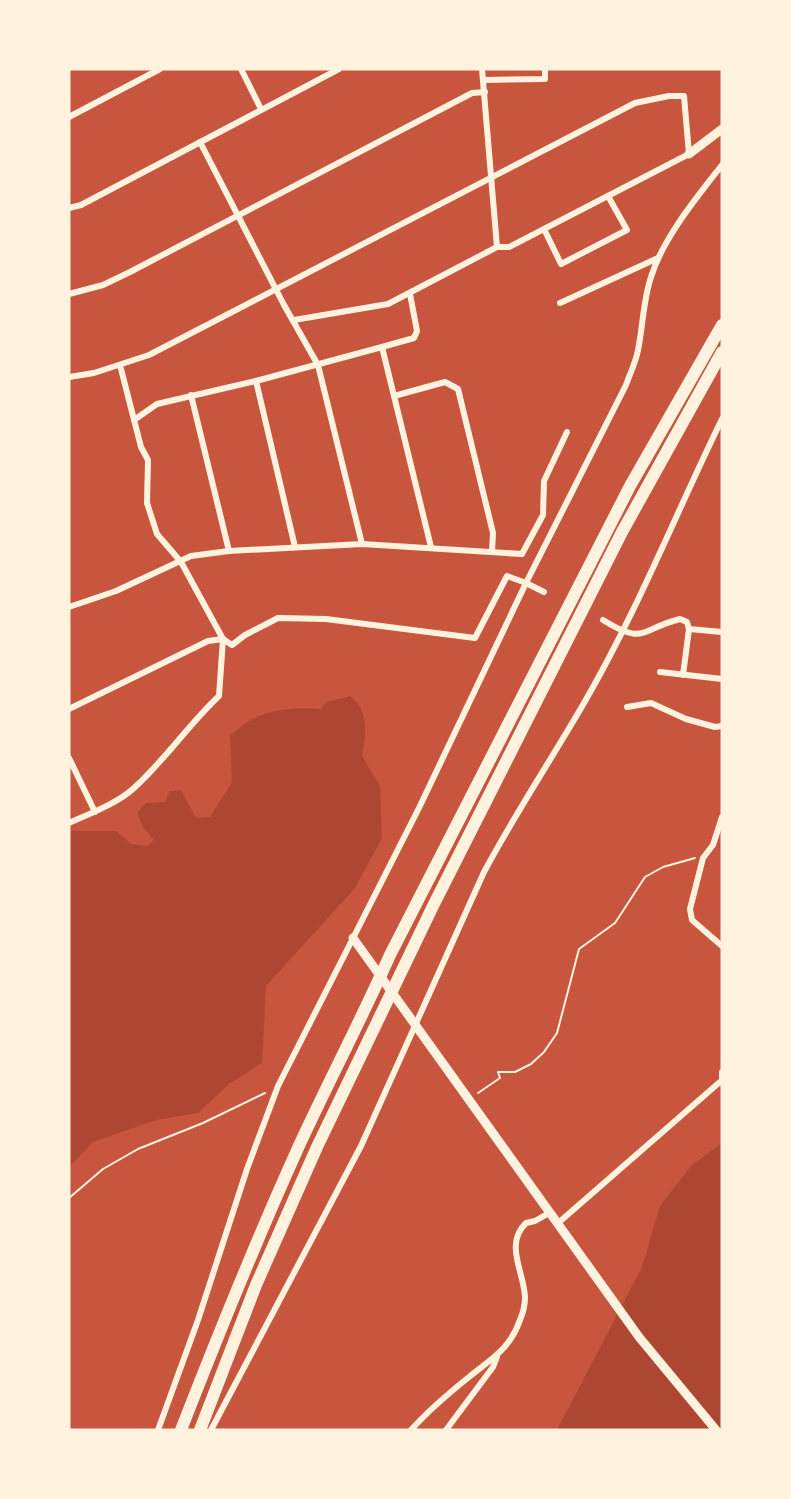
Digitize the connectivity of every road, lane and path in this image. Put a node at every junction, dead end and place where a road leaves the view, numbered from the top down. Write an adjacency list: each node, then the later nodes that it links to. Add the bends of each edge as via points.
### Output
1 (160, 69): 9 (street)
2 (241, 69): 8 (street)
3 (339, 69): 8 (street)
4 (482, 69): 6 (street)
5 (545, 69): 6 (street, via 545,79)
6 (484, 80): 7 (street)
7 (485, 92): 14 (street); 17 (street, via 472,93)
8 (261, 109): 11 (street)
9 (69, 117)
10 (722, 129): 12 (street)
11 (200, 142): 16 (street); 17 (street)
12 (689, 154): 14 (street, via 684,96 669,96 635,103); 15 (street)
13 (722, 165): 20 (street, via 684,214)
14 (491, 176): 19 (street); 21 (street)
15 (608, 196): 18 (street); 18 (street, via 627,230 561,264)
16 (69, 208)
17 (239, 215): 21 (street); 22 (street, via 112,280)
18 (544, 229): 19 (street, via 509,247)
19 (497, 247): 23 (street)
20 (659, 258): 24 (street); 44 (street, via 645,300 638,352 626,385)
21 (277, 289): 25 (street); 29 (street, via 149,355)
22 (69, 294)
23 (410, 294): 25 (street, via 388,304); 27 (street, via 417,331 414,338)
24 (560, 303)
25 (294, 320): 30 (street)
26 (722, 325): 75 (highway, via 630,486 390,955 294,1158)
27 (382, 347): 30 (street); 34 (street)
28 (722, 352): 76 (highway, via 574,625 383,1010 270,1253)
29 (120, 365): 31 (street); 36 (street)
30 (318, 365): 32 (street); 38 (street)
31 (69, 377)
32 (256, 381): 33 (street); 39 (street)
33 (191, 395): 36 (street, via 157,404); 41 (street)
34 (394, 396): 40 (street); 42 (street, via 445,382 458,389 493,533)
35 (722, 419): 49 (street)
36 (134, 420): 43 (street, via 148,460 147,503 157,534)
37 (567, 432): 42 (street, via 544,482 543,515 522,554)
38 (362, 544): 39 (street); 40 (street)
39 (295, 547): 41 (street)
40 (431, 547): 42 (street)
41 (229, 551): 43 (street, via 191,556)
42 (492, 552)
43 (181, 562): 46 (street); 51 (street)
44 (526, 583): 45 (street); 51 (street, via 507,576 475,638 326,619 278,618 232,645); 63 (street)
45 (544, 592)
46 (69, 607)
47 (603, 620): 49 (street)
48 (689, 630): 49 (street, via 687,622 681,619 637,635); 50 (street); 53 (street)
49 (622, 632): 65 (street, via 484,872)
50 (722, 632)
51 (223, 639): 56 (street, via 208,640); 59 (street, via 219,696 133,789)
52 (660, 672): 53 (street)
53 (683, 675): 54 (street)
54 (722, 679)
55 (627, 707): 57 (street, via 651,704 686,719)
56 (69, 709)
57 (722, 726)
58 (69, 758): 59 (street)
59 (95, 812): 61 (street)
60 (722, 817): 62 (street, via 713,844)
61 (69, 823)
62 (703, 858): 64 (street, via 692,920); 69 (path, via 671,864 645,877 615,923 579,949 557,1033 544,1052 515,1072 498,1072 500,1077)
63 (353, 938): 65 (street); 68 (street)
64 (722, 946)
65 (416, 1027): 69 (street); 77 (street, via 361,1146)
66 (722, 1072): 67 (street)
67 (722, 1082): 72 (street)
68 (278, 1086): 70 (path, via 138,1149 102,1169); 74 (street)
69 (468, 1099): 71 (street)
70 (69, 1198)
71 (549, 1213): 72 (street); 73 (street, via 526,1223 516,1236 524,1309)
72 (558, 1224): 80 (street, via 639,1337)
73 (497, 1357): 78 (street, via 467,1378); 79 (street)
74 (158, 1430)
75 (181, 1430)
76 (200, 1430)
77 (211, 1430)
78 (411, 1430)
79 (446, 1430)
80 (716, 1430)

